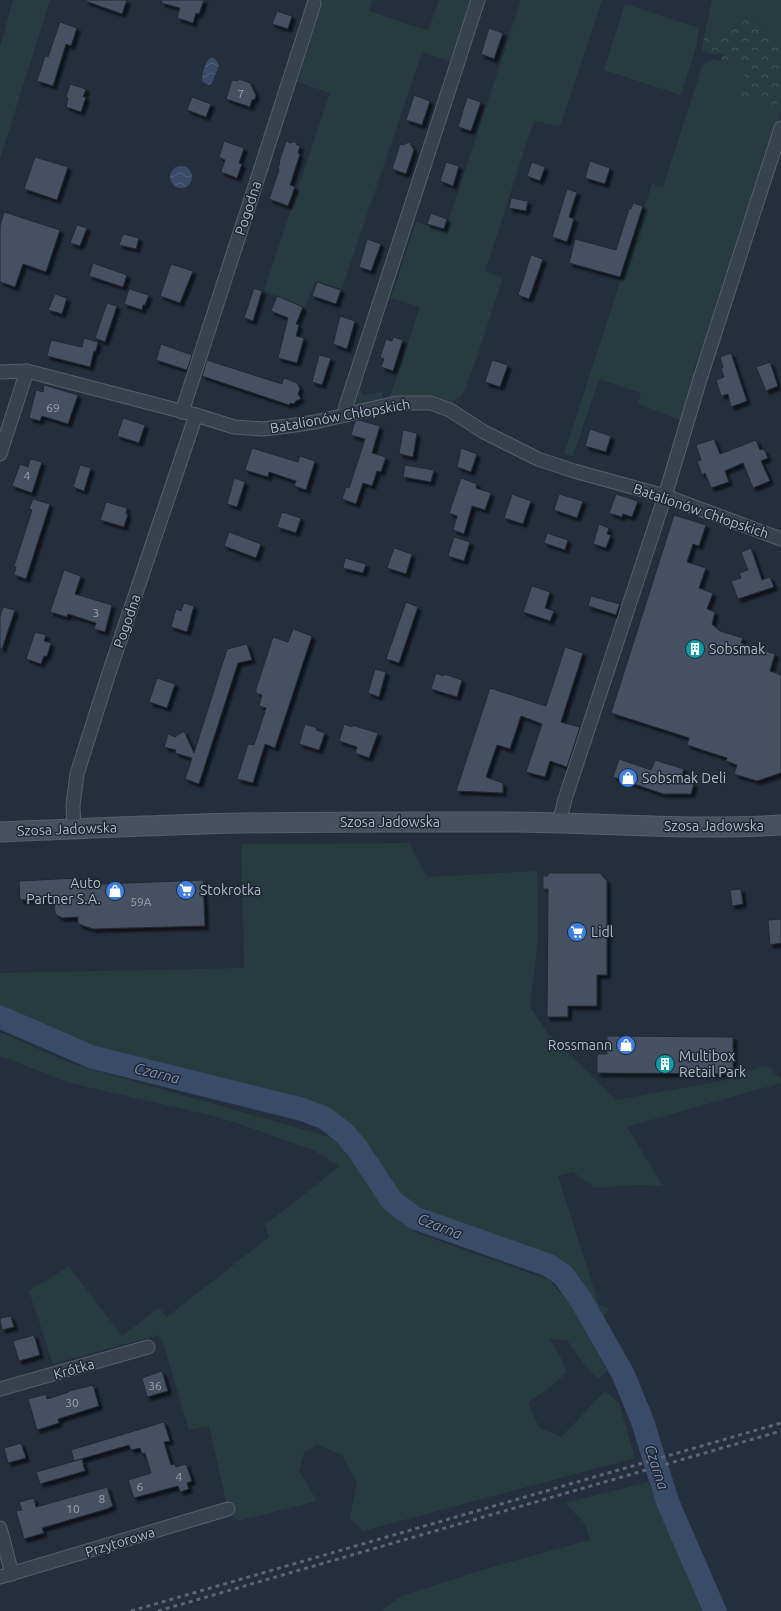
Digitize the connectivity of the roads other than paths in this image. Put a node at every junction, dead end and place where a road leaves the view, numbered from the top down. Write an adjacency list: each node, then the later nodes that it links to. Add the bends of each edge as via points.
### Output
1 (478, 0): 8 (street, via 346,406)
2 (314, 4): 6 (street, Pogodna)
3 (781, 128): 10 (street)
4 (27, 371): 5 (street, Batalionów Chłopskich); 6 (street, Batalionów Chłopskich); 9 (street)
5 (0, 372)
6 (182, 412): 7 (street, Batalionów Chłopskich)
7 (196, 415): 8 (street, Batalionów Chłopskich, via 234,427 263,429); 14 (street, Pogodna, via 77,774 73,805)
8 (346, 415): 10 (street, Batalionów Chłopskich, via 396,403 420,402 440,406 538,459)
9 (0, 454)
10 (665, 496): 11 (street, Batalionów Chłopskich); 12 (street)
11 (781, 539)
12 (559, 823): 13 (main road, Szosa Jadowska, via 616,826); 14 (main road, Szosa Jadowska, via 352,822)
13 (781, 825)
14 (74, 829): 15 (main road, Szosa Jadowska)
15 (0, 832)
16 (148, 1347): 17 (street, Krótka)
17 (0, 1389)
18 (228, 1510): 20 (street, Przytorowa)
19 (0, 1528): 20 (street, Przytorowa)
20 (6, 1576)

